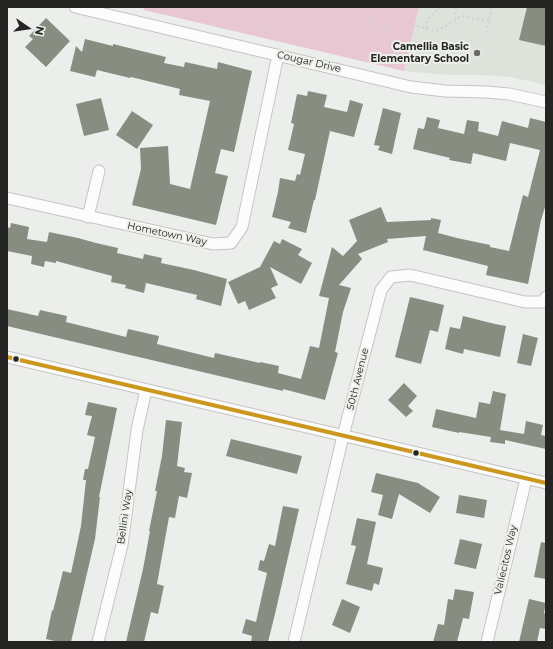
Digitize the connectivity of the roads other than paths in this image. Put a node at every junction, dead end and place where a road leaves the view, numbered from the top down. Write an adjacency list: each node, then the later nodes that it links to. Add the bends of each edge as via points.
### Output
1 (75, 7): 2 (street, Cougar Drive)
2 (278, 55): 3 (street, Cougar Drive, via 426,89 509,94); 6 (street, Hometown Way, via 242,227 231,243 213,244)
3 (546, 102)
4 (99, 171): 6 (street)
5 (7, 198): 6 (street, Hometown Way)
6 (88, 217)
7 (546, 297): 10 (street, 50th Avenue, via 543,302 525,302 410,275 391,277 381,290)
8 (7, 357): 9 (street)
9 (146, 390): 10 (street); 13 (street, Bellini Way, via 137,430 122,545)
10 (343, 436): 11 (street); 14 (street, 50th Avenue)
11 (526, 478): 12 (street); 15 (street, Vallecitos Way)
12 (546, 483)
13 (98, 642)
14 (294, 642)
15 (487, 642)

